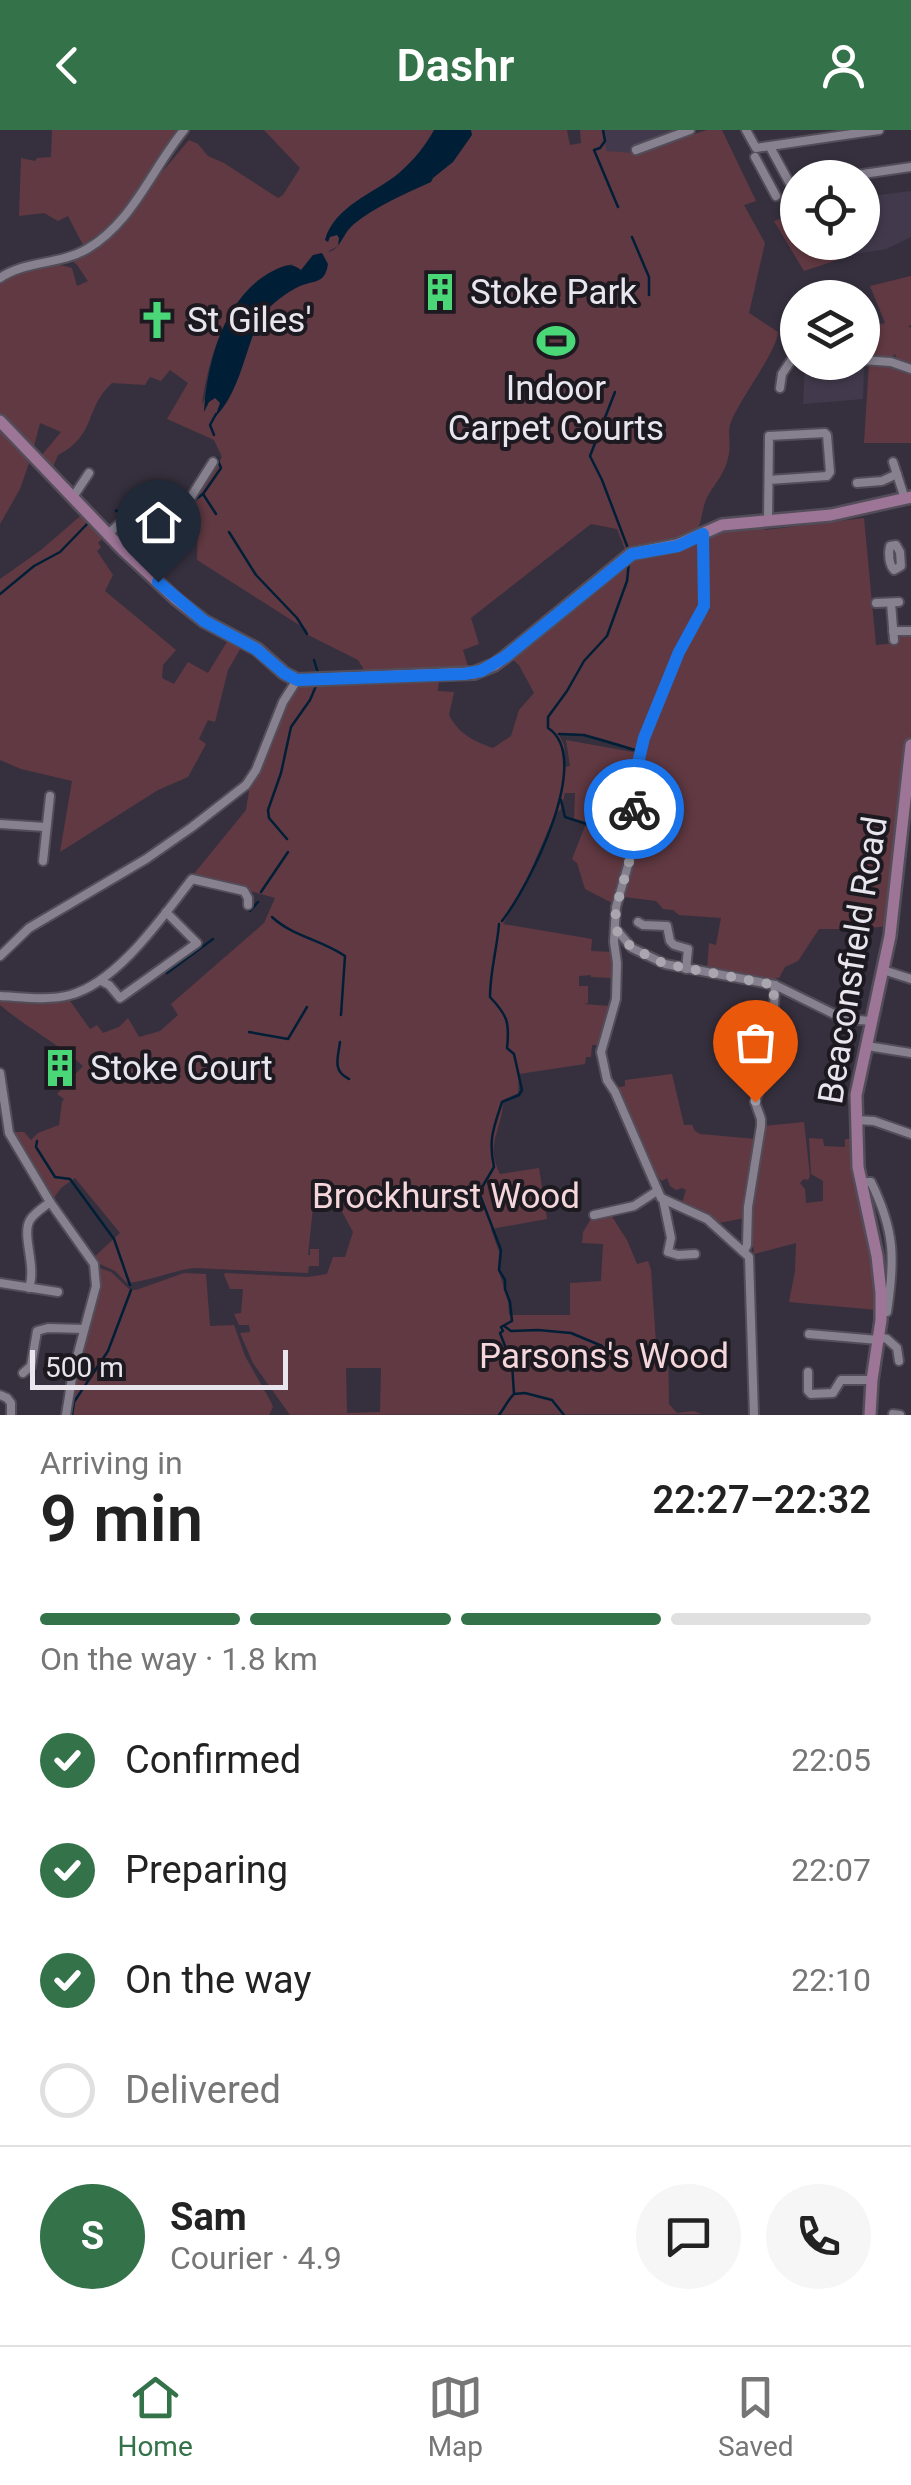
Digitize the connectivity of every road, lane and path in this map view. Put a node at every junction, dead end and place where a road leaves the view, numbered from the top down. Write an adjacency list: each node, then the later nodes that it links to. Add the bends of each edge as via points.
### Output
1 (184, 130): 13 (street, via 118,226 78,253)
2 (690, 130): 6 (street)
3 (746, 130): 7 (street)
4 (879, 130): 5 (street)
5 (770, 147): 7 (street); 8 (street)
6 (636, 150)
7 (755, 153): 11 (street)
8 (780, 166): 11 (street)
9 (911, 167): 10 (street)
10 (880, 172)
11 (764, 176): 12 (street)
12 (776, 196)
13 (0, 278)
14 (880, 361): 15 (street)
15 (911, 369)
16 (781, 380): 17 (street)
17 (779, 388)
18 (0, 421): 25 (main road)
19 (213, 462): 28 (street, via 185,504 141,514)
20 (893, 462): 22 (street)
21 (88, 473): 25 (street)
22 (898, 474): 24 (street); 26 (street)
23 (768, 480): 23 (street, via 827,476 828,435 769,436); 27 (street)
24 (857, 483)
25 (73, 497): 28 (main road)
26 (908, 498): 27 (main road)
27 (768, 522): 29 (main road, via 722,525)
28 (108, 534): 34 (main road, via 189,610)
29 (703, 534): 34 (main road, via 632,554 481,671); 43 (street, via 704,606 644,738 633,785 635,841)
30 (900, 556): 31 (street)
31 (911, 556)
32 (876, 603): 33 (street, via 895,602 894,635)
33 (911, 631)
34 (297, 680): 46 (street, via 246,784 146,858 29,928)
35 (911, 746): 48 (main road, Beaconsfield Road)
36 (50, 796): 38 (street)
37 (0, 824): 38 (street)
38 (46, 827): 39 (street)
39 (43, 861)
40 (249, 901): 41 (street, via 244,891 192,878)
41 (166, 912): 45 (street); 50 (street)
42 (640, 925): 47 (street, via 668,926 670,941 688,948)
43 (615, 928): 47 (street, via 632,948); 63 (street, via 616,999 602,1065)
44 (208, 934): 45 (street)
45 (197, 942): 50 (street, via 120,998)
46 (0, 956)
47 (686, 969): 51 (street)
48 (883, 970): 49 (street); 53 (main road, Beaconsfield Road)
49 (911, 979)
50 (101, 982): 52 (street, via 50,998)
51 (774, 985): 53 (street, via 837,1016); 66 (street, via 772,1050 755,1102 761,1126)
52 (0, 996)
53 (872, 1021): 54 (main road, Beaconsfield Road)
54 (867, 1046): 55 (street); 58 (main road, Beaconsfield Road)
55 (911, 1053)
56 (0, 1073): 57 (street)
57 (2, 1102): 59 (street)
58 (856, 1120): 60 (street); 62 (main road, Beaconsfield Road)
59 (5, 1134): 64 (street)
60 (911, 1134)
61 (864, 1168): 62 (street)
62 (865, 1182): 71 (main road, Beaconsfield Road)
63 (660, 1195): 65 (street); 66 (street, via 708,1218); 67 (street, via 668,1252)
64 (50, 1202): 69 (street, via 27,1229); 73 (street, via 94,1264 96,1286)
65 (594, 1215)
66 (744, 1251): 83 (street, via 752,1295)
67 (696, 1254)
68 (0, 1283): 69 (street)
69 (29, 1288): 70 (street)
70 (58, 1292)
71 (886, 1293): 72 (street, Beaconsfield Road); 75 (main road, Beaconsfield Road)
72 (888, 1312)
73 (84, 1329): 78 (street, via 37,1331 31,1366); 82 (street)
74 (809, 1334): 75 (street)
75 (879, 1338): 76 (street, via 898,1349); 79 (main road, Beaconsfield Road)
76 (899, 1361)
77 (808, 1372): 79 (street, via 811,1394 834,1393 841,1380)
78 (23, 1373)
79 (872, 1380): 84 (main road, Beaconsfield Road)
80 (0, 1395): 81 (street, via 12,1403)
81 (11, 1415)
82 (66, 1415)
83 (754, 1415)
84 (870, 1415)

